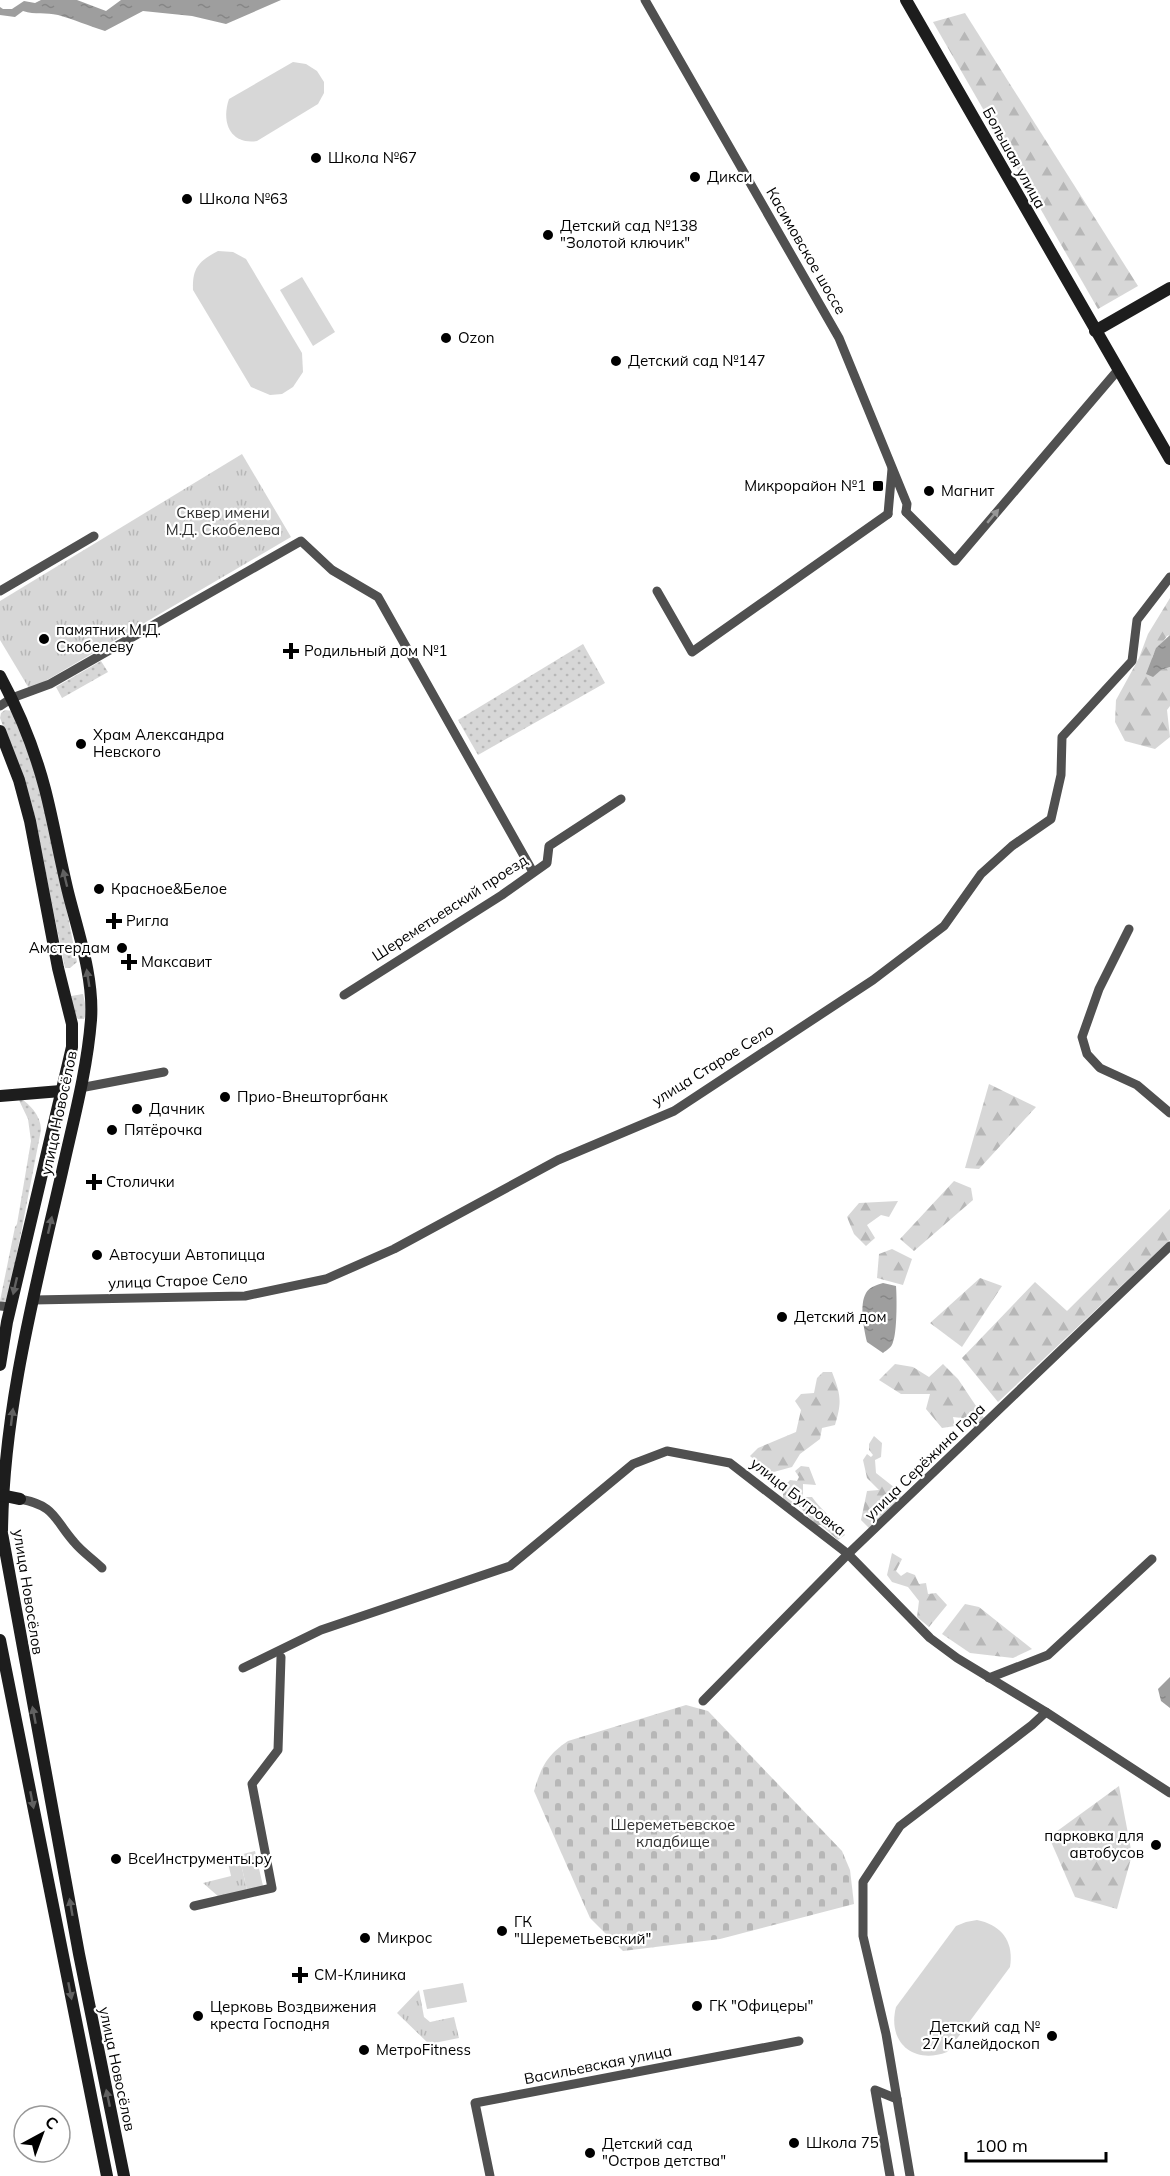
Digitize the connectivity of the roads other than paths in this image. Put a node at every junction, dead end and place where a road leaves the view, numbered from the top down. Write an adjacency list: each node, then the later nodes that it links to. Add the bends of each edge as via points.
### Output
1 (645, 0): 7 (street, Касимовское шоссе, via 839,338)
2 (906, 0): 4 (main road, Большая улица)
3 (1170, 288): 4 (main road)
4 (1095, 331): 5 (main road, Большая улица)
5 (1118, 370): 6 (main road, Большая улица); 8 (street, one-way to 5, via 955,561)
6 (1170, 459)
7 (892, 467): 8 (street, Касимовское шоссе, via 907,504); 9 (street)
8 (906, 512): 9 (street, via 892,517)
9 (888, 514): 13 (street, via 692,652)
10 (94, 536): 12 (street)
11 (1170, 577): 28 (street, улица Старое Село, via 1137,620 1132,661 1062,737 1061,775 1051,819 981,874 939,930 873,980 674,1112 558,1160 394,1249 326,1279 245,1296)
12 (0, 591)
13 (657, 591)
14 (0, 676): 15 (main road, улица Новосёлов)
15 (12, 698): 16 (street); 19 (street, via 50,684 302,542 332,570 378,597); 23 (main road, улица Новосёлов, one-way to 15, via 92,1005 87,971 45,788)
16 (0, 706)
17 (0, 731): 24 (main road, улица Новосёлов, via 30,821 72,1024 72,1047)
18 (621, 800): 19 (street, Шереметьевский проезд, via 549,846 547,862)
19 (533, 872): 21 (street, Шереметьевский проезд)
20 (1129, 928): 26 (street, via 1099,989 1082,1037 1087,1054 1100,1068 1137,1085)
21 (344, 995)
22 (164, 1072): 23 (street)
23 (80, 1088): 28 (main road, улица Новосёлов, one-way to 23)
24 (61, 1090): 25 (main road); 29 (main road, улица Новосёлов, one-way to 29)
25 (0, 1096)
26 (1170, 1113)
27 (1170, 1246): 33 (street, улица Серёжина Гора)
28 (33, 1300): 31 (main road, улица Новосёлов, one-way to 28, via 16,1383)
29 (5, 1306): 30 (main road, улица Новосёлов)
30 (0, 1365)
31 (1, 1495): 32 (main road); 47 (main road, улица Новосёлов, one-way to 31, via 26,1671 2,1533)
32 (20, 1499): 35 (street, via 51,1511 75,1544)
33 (848, 1554): 38 (street, улица Бугровка, via 730,1463 667,1451 633,1464 510,1566 321,1630); 39 (street, улица Бугровка, via 930,1638); 40 (street, улица Серёжина Гора)
34 (1152, 1559): 39 (street, via 1048,1655)
35 (102, 1568)
36 (0, 1640): 46 (main road, улица Новосёлов, one-way to 46)
37 (281, 1657): 43 (street, via 278,1750 252,1784 272,1888)
38 (243, 1668)
39 (989, 1678): 41 (street, улица Бугровка)
40 (704, 1701)
41 (1046, 1712): 42 (street, улица Бугровка); 45 (street, via 900,1826 863,1882 863,1936)
42 (1170, 1793)
43 (194, 1906)
44 (799, 2041): 48 (street, Васильевская улица, via 475,2103)
45 (897, 2099): 49 (street, via 875,2090); 50 (street)
46 (107, 2176)
47 (124, 2176)
48 (490, 2176)
49 (890, 2176)
50 (910, 2176)

